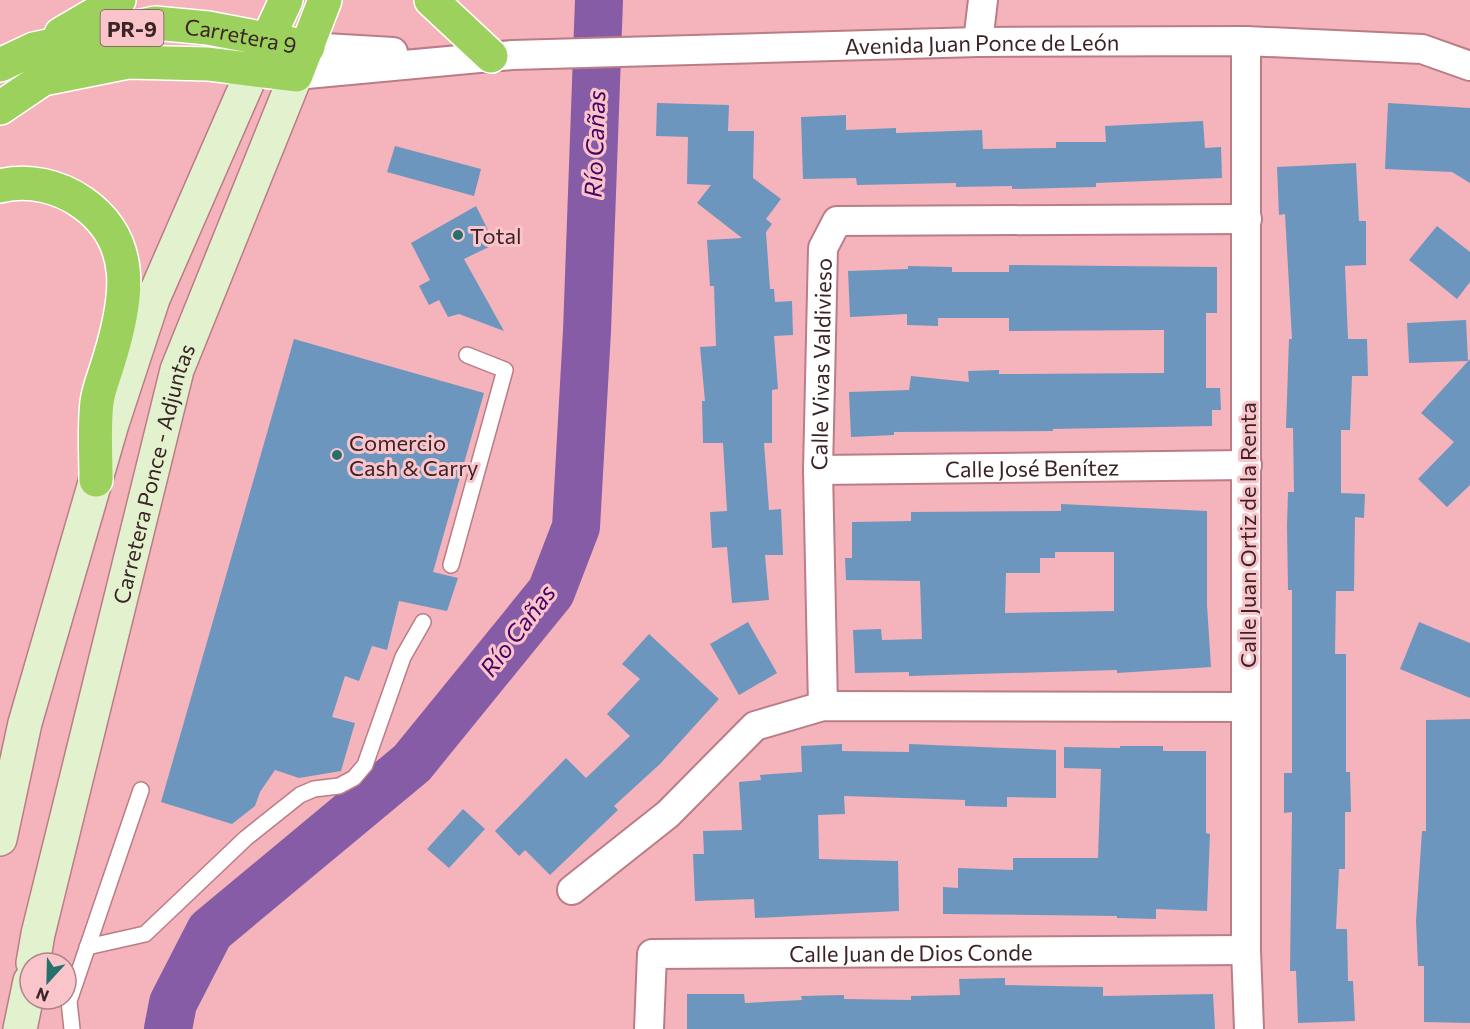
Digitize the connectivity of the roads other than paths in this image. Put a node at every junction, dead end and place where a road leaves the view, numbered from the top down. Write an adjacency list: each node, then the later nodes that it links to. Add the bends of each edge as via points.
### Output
1 (119, 0): 9 (highway)
2 (286, 0): 6 (highway)
3 (326, 0): 11 (highway, Carretera Ponce - Adjuntas)
4 (431, 0): 10 (highway)
5 (983, 0): 8 (street)
6 (268, 40): 9 (highway, Carretera 9 / PR-9, via 155,23); 11 (highway, Carretera 9 / PR-9); 14 (highway)
7 (1246, 41): 8 (street, Avenida Juan Ponce de León); 13 (street, Avenida Juan Ponce de León, via 1422,49); 17 (street, Calle Juan Ortiz de la Renta)
8 (978, 42): 10 (street, Avenida Juan Ponce de León)
9 (34, 49): 12 (highway, Carretera 9 / PR-9)
10 (491, 56): 11 (street, Avenida Juan Ponce de León)
11 (302, 61): 14 (highway); 31 (street, Carretera Ponce - Adjuntas, via 177,370)
12 (0, 65)
13 (1470, 66)
14 (252, 70): 15 (highway, via 208,64 128,62 43,79); 21 (street, via 153,299)
15 (0, 108)
16 (0, 186): 21 (highway, via 44,185 69,193 104,223 121,256 125,287 121,319 97,400)
17 (1247, 219): 19 (street, Calle Juan Ortiz de la Renta); 20 (street, Calle Vivas Valdivieso, via 837,221 823,248)
18 (467, 356): 22 (lane, via 505,370)
19 (1247, 465): 20 (street, Calle José Benítez); 25 (street, Calle Juan Ortiz de la Renta)
20 (818, 470): 24 (street, Calle Vivas Valdivieso)
21 (96, 480): 27 (street, via 25,723)
22 (451, 565)
23 (423, 622): 29 (lane, via 403,657 365,765 354,777 339,786 300,795 246,838 145,934)
24 (823, 706): 25 (street); 28 (street, via 755,726 668,814)
25 (1246, 707): 30 (street, Calle Juan Ortiz de la Renta)
26 (141, 790): 29 (lane)
27 (0, 839)
28 (572, 890)
29 (87, 947): 34 (lane, via 69,1001)
30 (1246, 950): 35 (street, Calle Juan de Dios Conde, via 652,954); 36 (street, Calle Juan Ortiz de la Renta)
31 (35, 951)
32 (24, 1011): 33 (street)
33 (20, 1029)
34 (72, 1029)
35 (649, 1029)
36 (1249, 1029)

